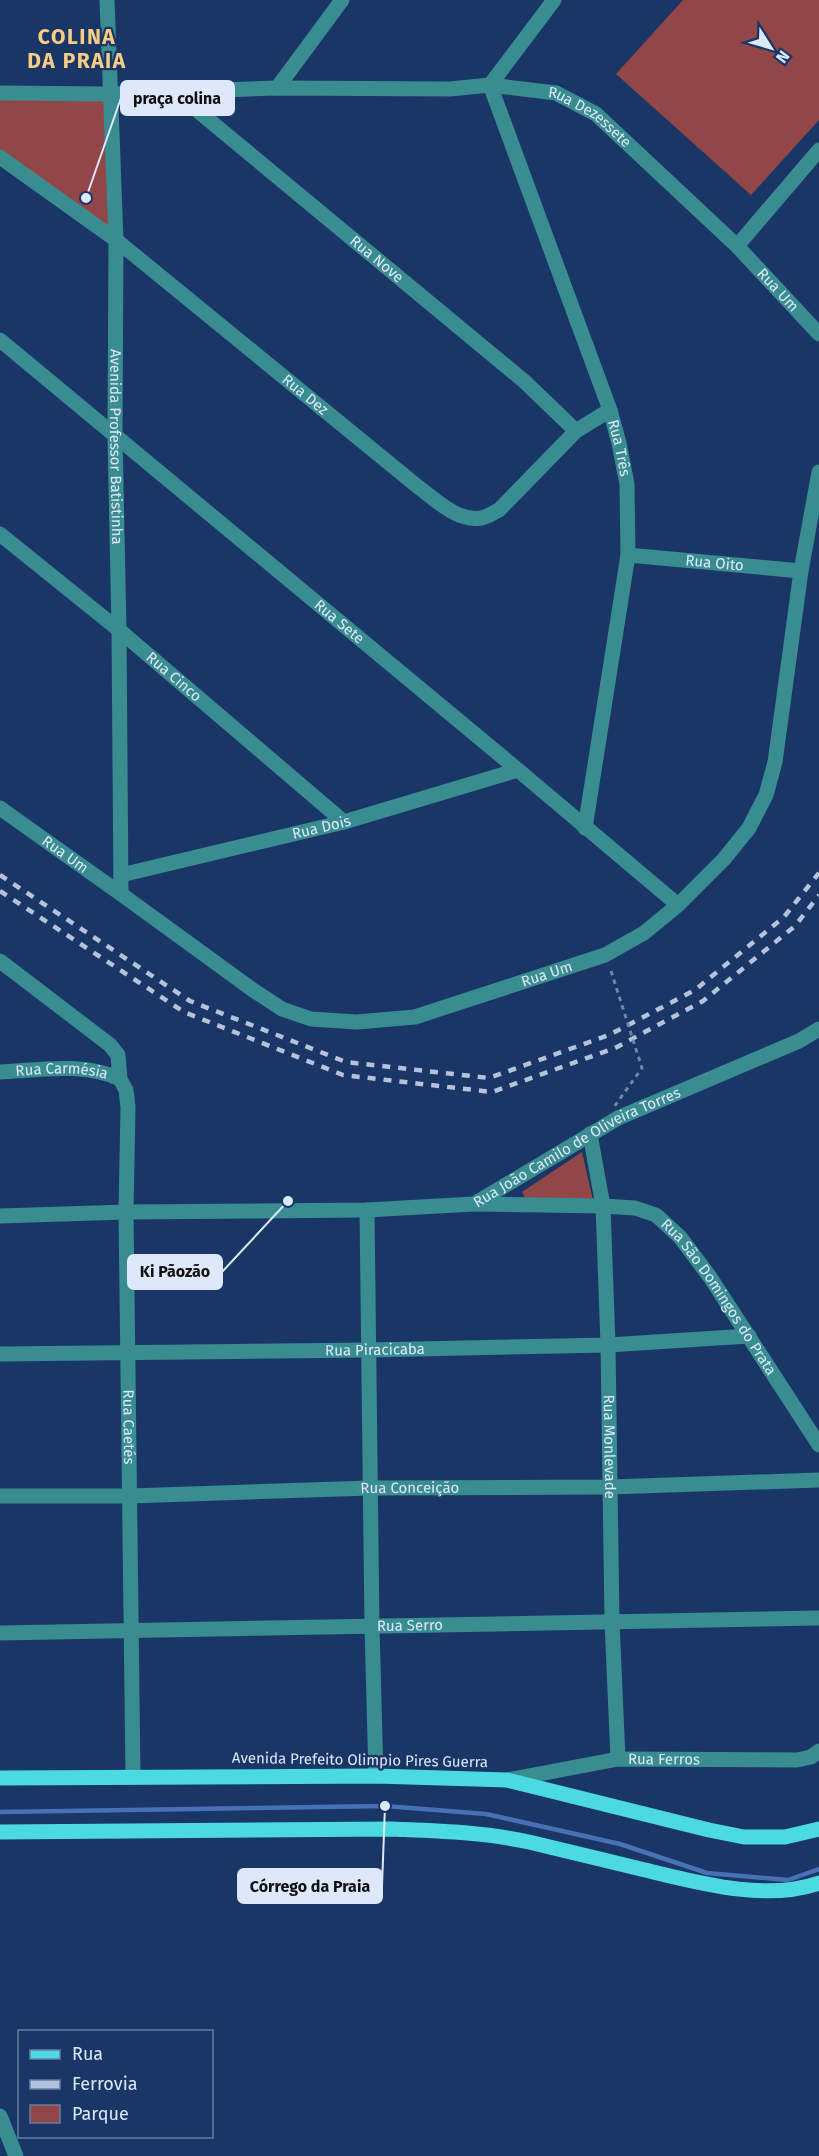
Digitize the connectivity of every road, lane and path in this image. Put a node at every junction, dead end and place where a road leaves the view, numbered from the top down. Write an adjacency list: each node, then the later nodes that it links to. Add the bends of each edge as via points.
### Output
1 (342, 0): 5 (street)
2 (554, 0): 4 (street)
3 (109, 3): 8 (street, Avenida Professor Batistinha)
4 (490, 85): 5 (street, Rua Dezessete, via 450,89); 12 (street, Rua Dezessete, via 556,93 596,114); 15 (street, Rua Três)
5 (277, 88): 6 (street, Rua Dezessete)
6 (175, 92): 8 (street, Rua Dezessete); 16 (street, Rua Nove, via 524,381)
7 (0, 93): 8 (street, Rua Dezessete)
8 (110, 94): 11 (street, Avenida Professor Batistinha)
9 (819, 150): 12 (street)
10 (0, 157): 11 (street, Rua Dez)
11 (116, 240): 16 (street, Rua Dez, via 417,486 468,518 483,518 499,510); 17 (street, Avenida Professor Batistinha)
12 (737, 246): 13 (street, Rua Um)
13 (819, 334)
14 (0, 340): 17 (street, Rua Sete)
15 (610, 410): 16 (street, Rua Dez); 20 (street, Rua Três, via 627,484)
16 (576, 431)
17 (115, 436): 22 (street, Avenida Professor Batistinha); 23 (street, Rua Sete)
18 (819, 472): 21 (street, Rua Um)
19 (0, 534): 22 (street, Rua Cinco)
20 (628, 555): 21 (street, Rua Oito); 26 (street, Rua Três)
21 (801, 571): 29 (street, Rua Um, via 775,762 766,795 748,828 724,859)
22 (119, 630): 25 (street, Rua Cinco); 27 (street, Avenida Professor Batistinha)
23 (518, 770): 25 (street, Rua Dois); 26 (street, Rua Sete)
24 (0, 808): 28 (street, Rua Um)
25 (344, 822): 27 (street, Rua Dois)
26 (585, 828): 29 (street, Rua Sete)
27 (121, 875): 28 (street, Avenida Professor Batistinha)
28 (121, 894): 29 (street, Rua Um, via 282,1009 311,1019 357,1022 415,1017 605,955 644,933)
29 (678, 905)
30 (0, 960): 34 (street, Rua Caetés, via 110,1045 118,1055)
31 (610, 971): 35 (path, bridge, via 642,1068)
32 (819, 1029): 36 (street, Rua João Camilo de Oliveira Torres)
33 (0, 1072): 34 (street, Rua Carmésia, via 68,1069 96,1071)
34 (120, 1079): 40 (street, Rua Caetés, via 128,1107)
35 (614, 1107)
36 (590, 1134): 37 (street, Rua João Camilo de Oliveira Torres); 38 (street, Rua Monlevade)
37 (474, 1204): 38 (street, Rua São Domingos do Prata); 39 (street, Rua João Camilo de Oliveira Torres)
38 (603, 1206): 42 (street, Rua São Domingos do Prata, via 634,1208 656,1215 680,1236); 43 (street, Rua Monlevade)
39 (368, 1210): 40 (street, Rua João Camilo de Oliveira Torres); 44 (street)
40 (126, 1212): 41 (street, Rua João Camilo de Oliveira Torres); 45 (street, Rua Caetés)
41 (0, 1216)
42 (749, 1336): 43 (street, Rua Piracicaba); 47 (street, Rua São Domingos do Prata)
43 (608, 1345): 44 (street, Rua Piracicaba); 49 (street, Rua Monlevade)
44 (369, 1350): 45 (street, Rua Piracicaba); 50 (street)
45 (128, 1352): 46 (street, Rua Piracicaba); 52 (street, Rua Caetés)
46 (0, 1354)
47 (819, 1445)
48 (819, 1480): 49 (street, Rua Conceição)
49 (610, 1487): 50 (street, Rua Conceição); 54 (street, Rua Monlevade)
50 (370, 1488): 52 (street, Rua Conceição); 55 (street)
51 (0, 1496): 52 (street, Rua Conceição)
52 (130, 1496): 56 (street, Rua Caetés)
53 (819, 1618): 54 (street, Rua Serro)
54 (612, 1621): 55 (street, Rua Serro); 59 (street, Rua Monlevade)
55 (372, 1627): 56 (street, Rua Serro); 61 (street)
56 (131, 1631): 57 (street, Rua Serro); 60 (street, Rua Caetés)
57 (0, 1633)
58 (819, 1751): 59 (street, Rua Ferros, via 797,1760)
59 (618, 1760): 63 (street, Rua Ferros)
60 (133, 1776): 61 (main road, Avenida Prefeito Olimpio Pires Guerra); 62 (main road, Avenida Prefeito Olimpio Pires Guerra)
61 (376, 1776): 63 (main road, Avenida Prefeito Olimpio Pires Guerra)
62 (0, 1778)
63 (507, 1780): 64 (main road, Avenida Prefeito Olimpio Pires Guerra, via 744,1837 785,1837)
64 (819, 1829)
65 (0, 1832): 66 (main road, via 456,1832 500,1836 707,1884 757,1890)
66 (819, 1883)
67 (0, 2116): 68 (street)
68 (16, 2156)

